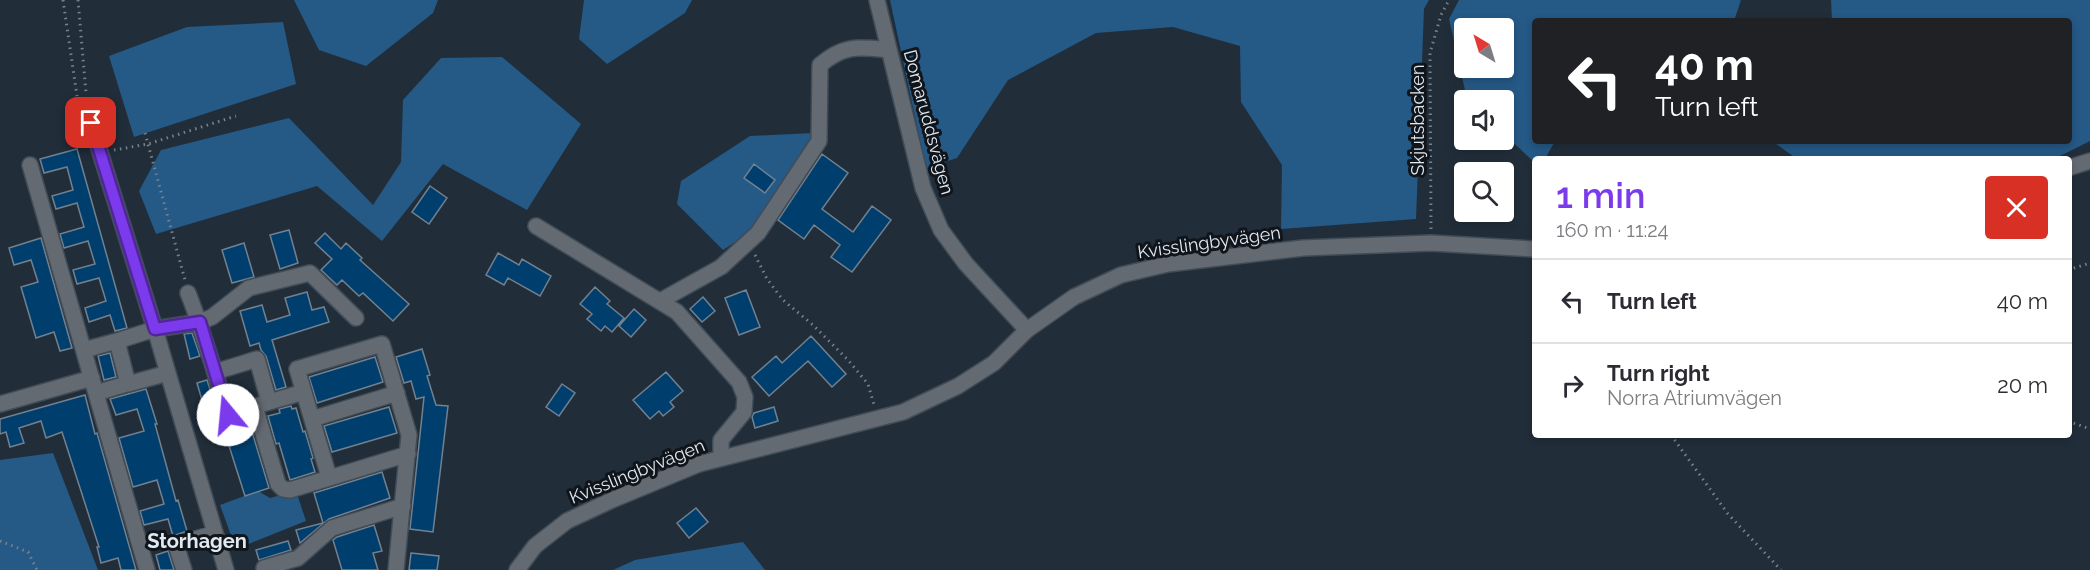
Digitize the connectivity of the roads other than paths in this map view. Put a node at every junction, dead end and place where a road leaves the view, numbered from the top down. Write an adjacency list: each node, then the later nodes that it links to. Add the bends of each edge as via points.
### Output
1 (877, 0): 2 (street, Domaruddsvägen)
2 (889, 50): 10 (street, via 853,47 830,56 820,65 819,141 758,233 721,267); 14 (street, Domaruddsvägen, via 923,188 941,230 966,264)
3 (86, 107): 13 (street)
4 (2090, 161): 6 (street)
5 (30, 165): 16 (street)
6 (2072, 167)
7 (536, 226): 10 (street, Kvisslingbyvägen)
8 (1532, 249): 14 (street, Kvisslingbyvägen, via 1431,243 1303,248 1168,264 1121,275 1074,297)
9 (188, 293): 12 (street)
10 (660, 301): 27 (street, Kvisslingbyvägen, via 676,312 739,382 745,397 744,412 721,440)
11 (356, 318): 12 (street, via 310,273 249,288)
12 (200, 322): 13 (street); 17 (street)
13 (155, 329): 15 (street); 18 (street)
14 (1028, 330): 27 (street, Kvisslingbyvägen, via 993,363 958,386 903,412)
15 (117, 341): 16 (street); 19 (street)
16 (84, 350): 20 (street)
17 (215, 372): 24 (street, via 228,415); 24 (street, via 256,359)
18 (168, 373): 19 (street); 30 (street)
19 (130, 383): 20 (street)
20 (94, 385): 23 (street); 33 (street)
21 (304, 392): 22 (street, via 297,369 382,344); 24 (street); 25 (street)
22 (397, 393): 25 (street); 26 (street, via 409,435)
23 (0, 404)
24 (262, 405): 28 (street, via 278,484 290,490)
25 (312, 419): 28 (street)
26 (408, 454): 28 (street); 29 (street)
27 (721, 458): 37 (street, Kvisslingbyvägen, via 567,521 535,546)
28 (329, 477)
29 (403, 506): 31 (street, via 332,528); 36 (street)
30 (215, 533): 34 (street, via 176,544); 35 (street)
31 (300, 564): 32 (street)
32 (264, 568)
33 (147, 570)
34 (184, 570)
35 (226, 570)
36 (396, 570)
37 (517, 570)

